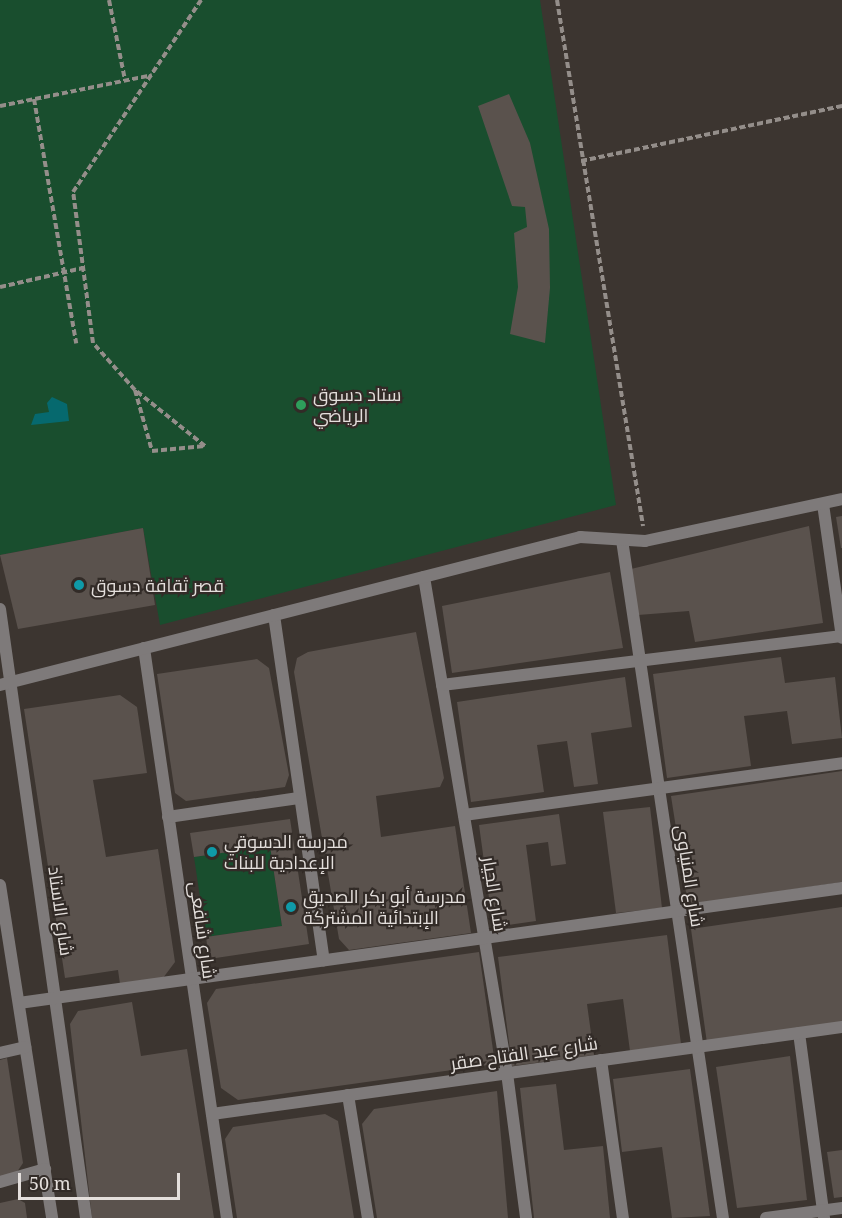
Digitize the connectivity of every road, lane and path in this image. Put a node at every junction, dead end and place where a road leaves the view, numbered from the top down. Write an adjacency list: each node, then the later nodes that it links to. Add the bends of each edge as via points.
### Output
1 (109, 0): 5 (path)
2 (201, 0): 4 (path)
3 (557, 0): 9 (path)
4 (153, 75): 5 (path); 10 (path, via 73,192)
5 (125, 80): 6 (path)
6 (34, 99): 7 (path); 11 (path)
7 (0, 106)
8 (842, 106): 9 (path)
9 (581, 161): 18 (path)
10 (83, 268): 11 (path); 14 (path, via 93,344)
11 (64, 273): 12 (path); 13 (path)
12 (0, 287)
13 (76, 343)
14 (135, 390): 14 (path, via 161,411 205,446 152,451)
15 (842, 500): 16 (street)
16 (823, 504): 18 (street); 22 (street)
17 (622, 540): 18 (street); 19 (street, via 580,537); 24 (street, شارع المنياوى)
18 (645, 541)
19 (424, 577): 21 (street); 26 (street, شارع الجيار)
20 (0, 609): 25 (street, شارع الاستاد)
21 (274, 615): 23 (street); 29 (street)
22 (842, 637): 24 (street)
23 (144, 648): 25 (street); 31 (street, شارع شافعى)
24 (640, 663): 26 (street); 28 (street, شارع المنياوى)
25 (5, 683): 38 (street, شارع الاستاد)
26 (442, 685): 30 (street, شارع الجيار)
27 (842, 762): 28 (street)
28 (658, 786): 30 (street); 34 (street, شارع المنياوى)
29 (299, 798): 31 (street); 36 (street)
30 (464, 815): 35 (street, شارع الجيار)
31 (168, 816): 37 (street, شارع شافعى)
32 (0, 887): 39 (street)
33 (842, 888): 34 (street)
34 (677, 911): 35 (street); 43 (street, شارع المنياوى)
35 (484, 938): 36 (street); 46 (street, شارع الجيار)
36 (324, 960): 37 (street)
37 (192, 979): 38 (street); 48 (street, شارع شافعى)
38 (55, 998): 39 (street); 54 (street, شارع الاستاد)
39 (19, 1003): 42 (street)
40 (842, 1027): 41 (street, شارع عبد الفتاح صقر)
41 (799, 1033): 43 (street, شارع عبد الفتاح صقر); 52 (street)
42 (26, 1047): 44 (street); 49 (street)
43 (698, 1047): 45 (street, شارع عبد الفتاح صقر); 59 (street, شارع المنياوى)
44 (0, 1053)
45 (601, 1060): 46 (street, شارع عبد الفتاح صقر); 58 (street)
46 (507, 1073): 47 (street, شارع عبد الفتاح صقر); 57 (street, شارع الجيار)
47 (348, 1095): 48 (street, شارع عبد الفتاح صقر); 56 (street)
48 (212, 1114): 55 (street, شارع شافعى)
49 (45, 1169): 50 (street); 53 (street)
50 (0, 1182)
51 (842, 1208): 52 (street)
52 (823, 1214): 60 (street)
53 (52, 1218)
54 (86, 1218)
55 (227, 1218)
56 (368, 1218)
57 (526, 1218)
58 (623, 1218)
59 (723, 1218)
60 (766, 1218)

